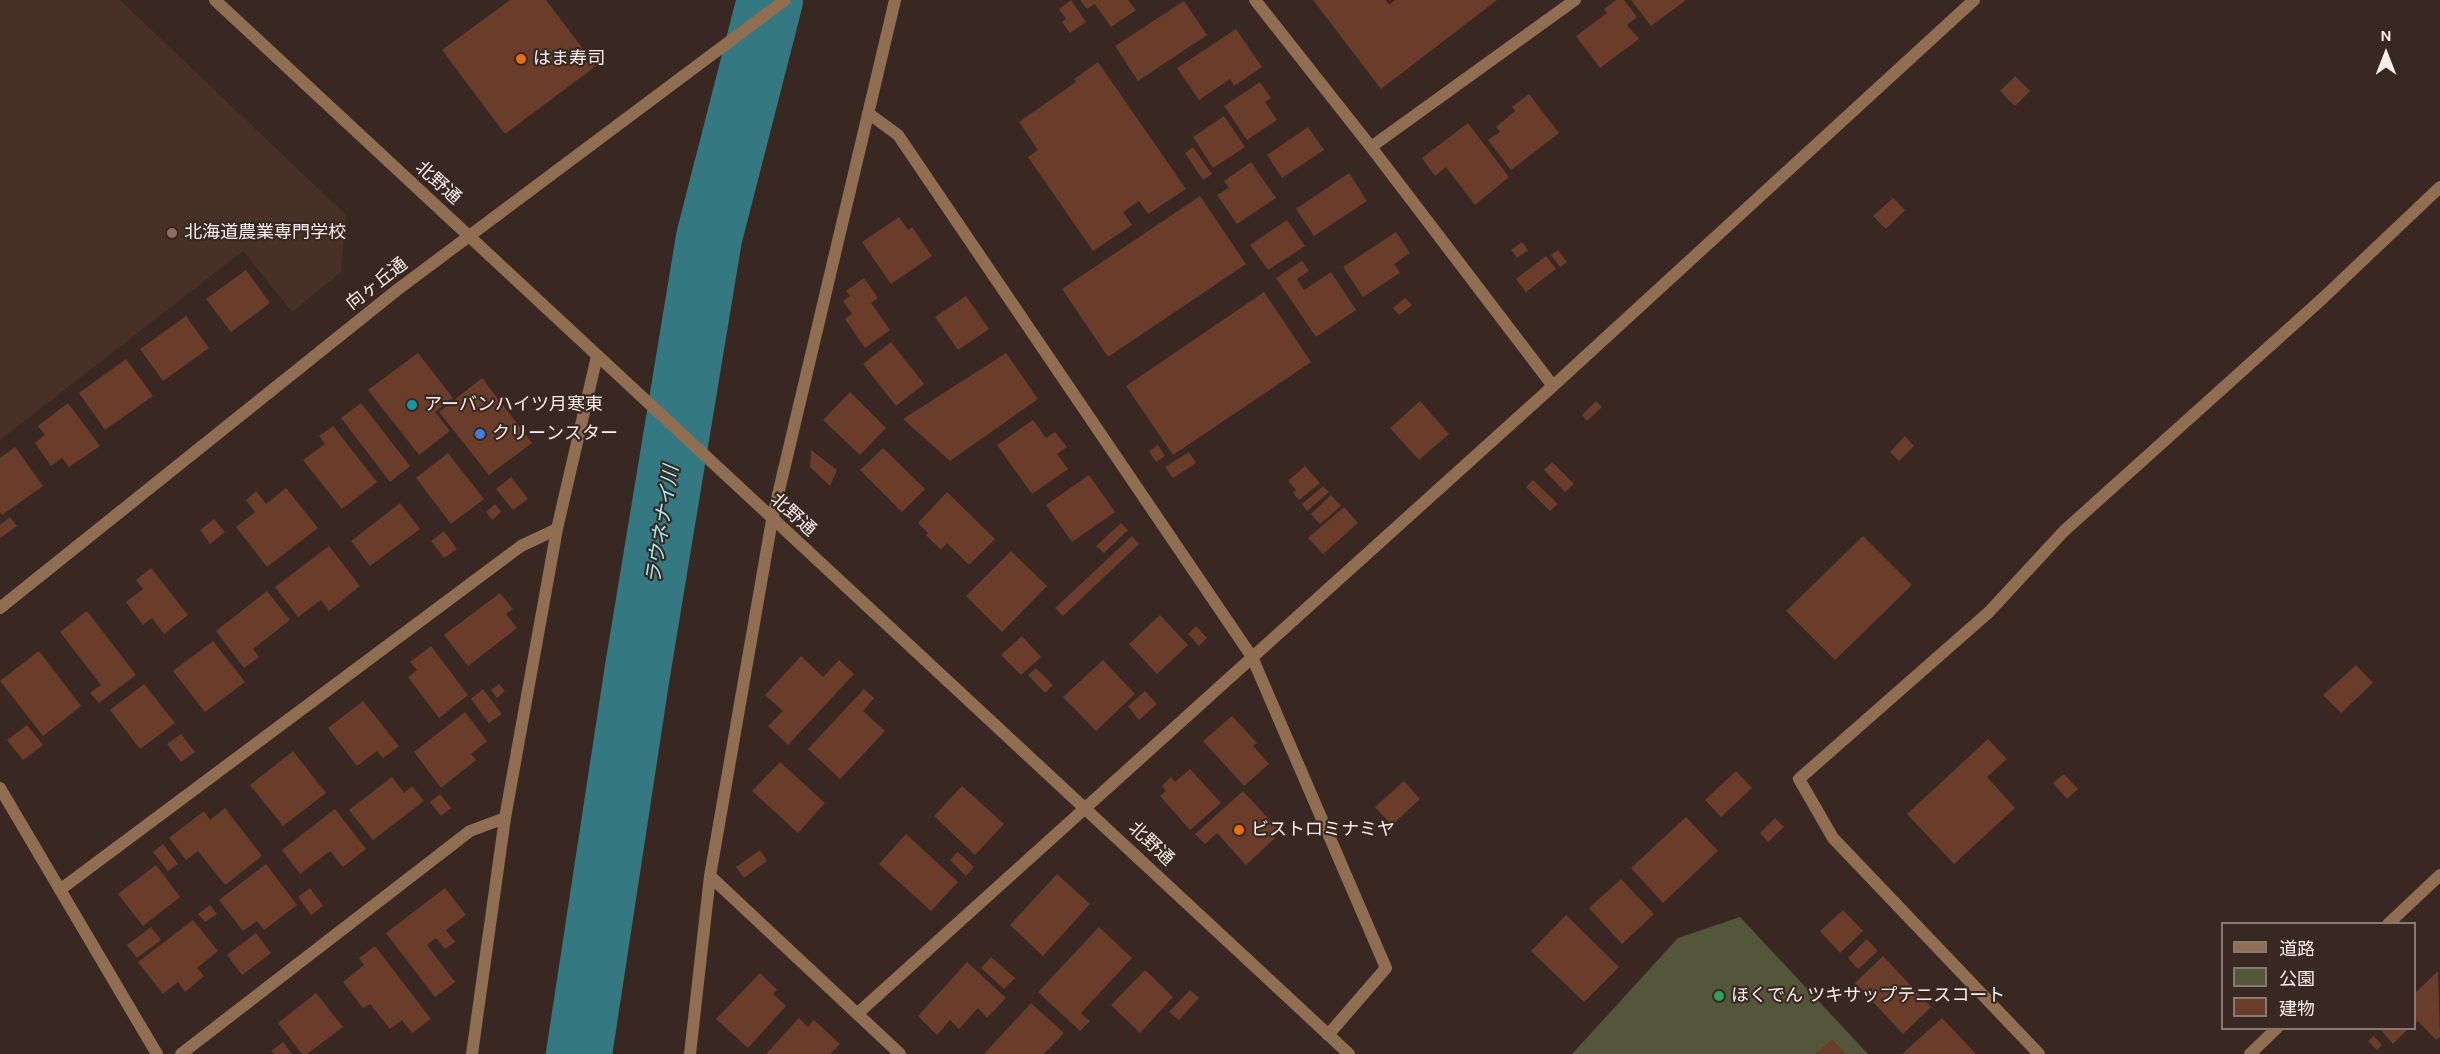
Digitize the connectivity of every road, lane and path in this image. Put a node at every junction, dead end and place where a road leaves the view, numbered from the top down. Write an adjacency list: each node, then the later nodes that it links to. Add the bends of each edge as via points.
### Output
1 (215, 0): 10 (street, 北野通)
2 (785, 0): 10 (street, 向ヶ丘通)
3 (895, 0): 7 (street)
4 (1255, 0): 8 (street)
5 (1575, 0): 8 (street)
6 (1974, 0): 12 (street)
7 (868, 113): 13 (street); 16 (street, via 897,135)
8 (1371, 147): 12 (street)
9 (2440, 187): 33 (street, via 2064,531 1989,612 1799,779 1833,838)
10 (470, 236): 11 (street, 北野通); 15 (street, 向ヶ丘通)
11 (597, 356): 13 (street, 北野通); 14 (street)
12 (1553, 386): 16 (street)
13 (772, 520): 18 (street, 北野通); 21 (street)
14 (557, 529): 19 (street); 22 (street, via 520,546)
15 (0, 608)
16 (1252, 657): 18 (street); 26 (street, via 1386,968)
17 (0, 788): 22 (street)
18 (1085, 807): 24 (street); 26 (street, 北野通)
19 (505, 818): 28 (street, via 470,831); 29 (street)
20 (2440, 875): 23 (street)
21 (710, 876): 24 (street); 30 (street)
22 (61, 889): 27 (street)
23 (2390, 922)
24 (856, 1014): 31 (street)
25 (2276, 1030): 34 (street)
26 (1328, 1035): 32 (street, 北野通)
27 (157, 1054)
28 (181, 1054)
29 (472, 1054)
30 (690, 1054)
31 (900, 1054)
32 (1349, 1054)
33 (2039, 1054)
34 (2250, 1054)

